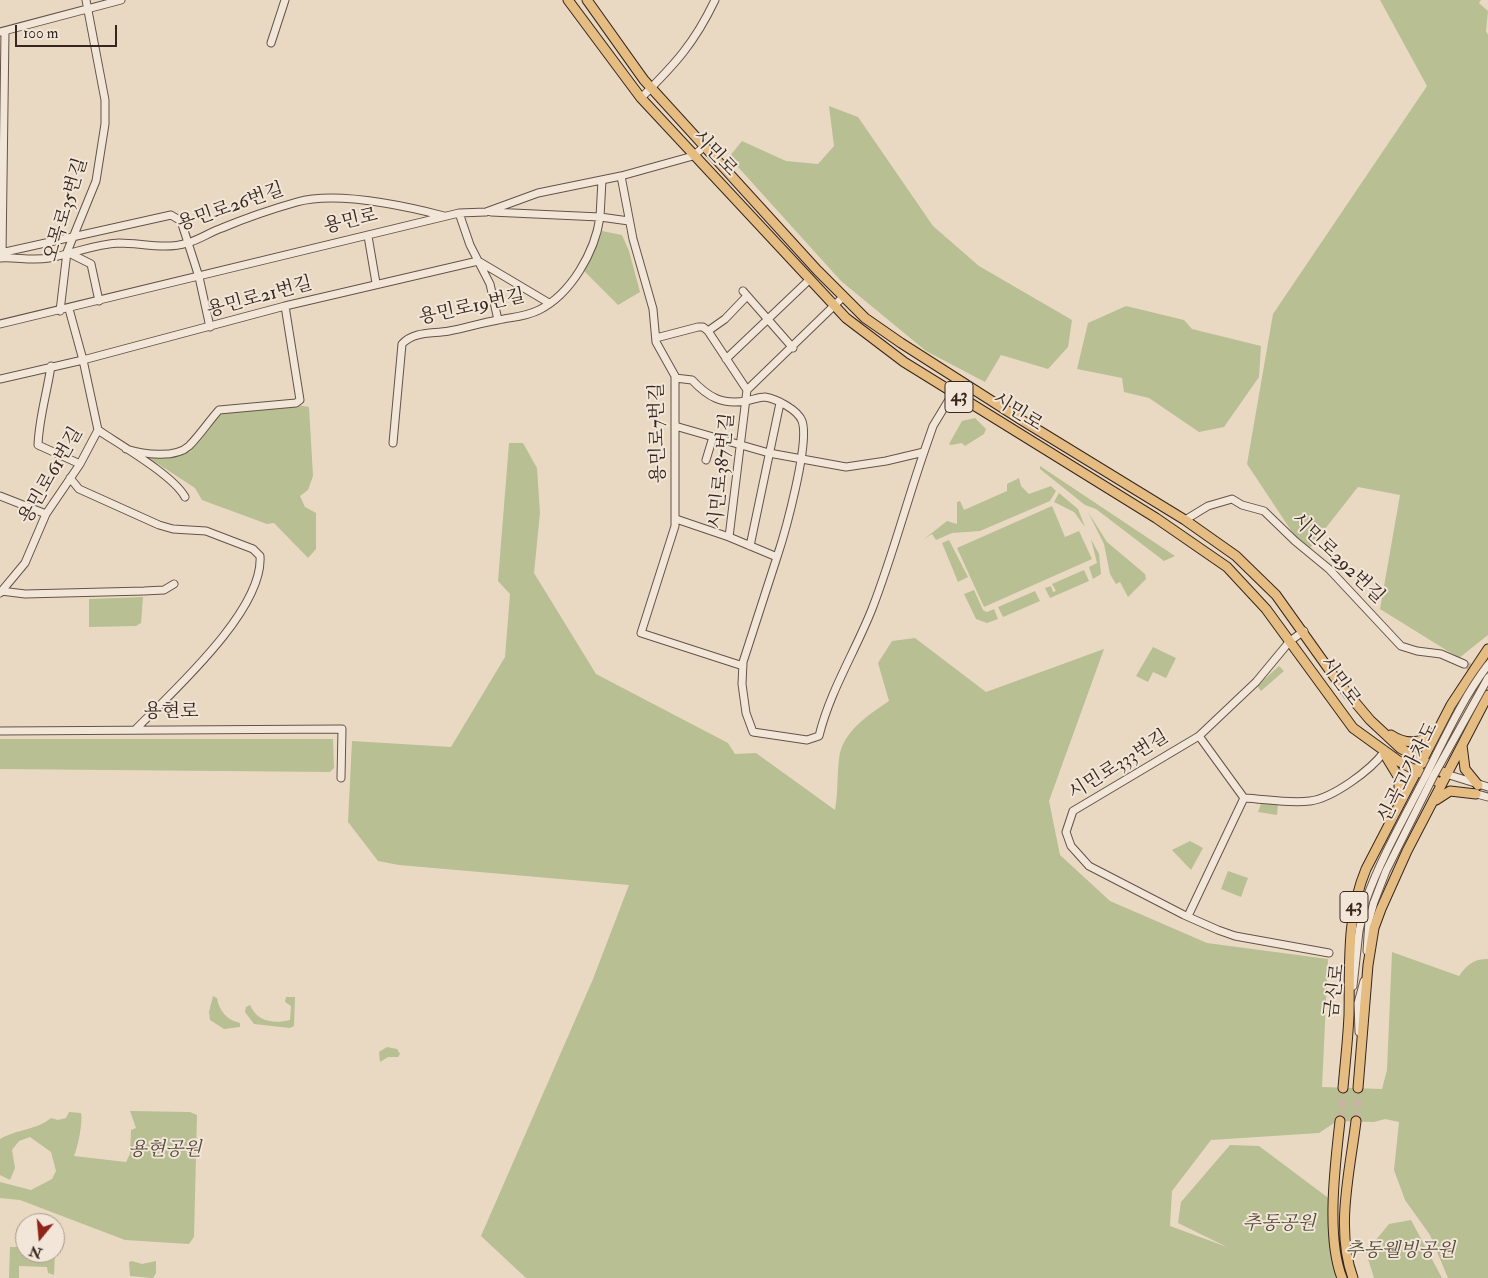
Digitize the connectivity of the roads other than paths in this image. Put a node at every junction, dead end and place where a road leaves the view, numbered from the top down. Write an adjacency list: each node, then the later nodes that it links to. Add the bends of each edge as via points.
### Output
1 (86, 0): 7 (street, 오목로35번길)
2 (121, 0): 7 (street)
3 (285, 0): 9 (street)
4 (568, 0): 11 (main road, 시민로 / 43)
5 (587, 0): 10 (main road, 시민로 / 43)
6 (715, 0): 10 (street, via 699,33)
7 (88, 8): 8 (street); 22 (street, 오목로35번길, via 105,100 105,124 96,181)
8 (3, 31): 12 (street)
9 (271, 43)
10 (651, 88): 11 (street); 13 (main road, 시민로 / 43)
11 (641, 98): 14 (main road, 시민로 / 43)
12 (2, 134): 26 (street)
13 (705, 146): 14 (street, 용민로); 31 (main road, 시민로 / 43)
14 (693, 156): 15 (street, 용민로); 29 (main road, 시민로 / 43)
15 (621, 176): 16 (street, 용민로); 21 (street, 용민로7번길)
16 (602, 180): 17 (street, 용민로, via 538,193); 20 (street, 용민로19번길)
17 (486, 212): 18 (street, 용민로); 20 (street)
18 (459, 213): 19 (street, 용민로); 27 (street)
19 (444, 216): 23 (street, 용민로); 24 (street, 용민로26번길, via 377,203 332,199 299,202 223,227)
20 (600, 217): 21 (street); 33 (street, 용민로19번길, via 596,240 585,262 571,283)
21 (629, 221): 43 (street, 용민로7번길, via 653,309)
22 (73, 236): 24 (street, via 171,216 181,221); 25 (street, 오목로35번길); 26 (street)
23 (368, 236): 28 (street, 용민로); 30 (street)
24 (187, 244): 25 (street, 용민로26번길, via 118,243); 28 (street)
25 (67, 252): 26 (street, 용민로26번길, via 51,258 27,260); 32 (street, via 91,264); 37 (street, 오목로35번길)
26 (1, 255)
27 (478, 261): 30 (street, 용민로21번길); 33 (street); 39 (street, via 490,284)
28 (199, 277): 32 (street, 용민로); 41 (street)
29 (809, 280): 35 (main road, 시민로 / 43); 38 (street)
30 (376, 283): 34 (street, 용민로21번길)
31 (843, 297): 35 (street, 시민로387번길); 70 (main road, 시민로 / 43, via 901,344)
32 (99, 301): 36 (street, 용민로)
33 (549, 303): 39 (street, 용민로19번길, via 528,315)
34 (285, 306): 41 (street, 용민로21번길); 59 (street, via 300,400 219,410 189,446 180,452 148,453)
35 (834, 307): 44 (street, 시민로387번길); 51 (main road, 시민로 / 43, via 884,348)
36 (69, 309): 37 (street, 용민로); 46 (street, 용민로61번길)
37 (60, 311): 40 (street, 용민로)
38 (768, 319): 42 (street, via 745,294 725,319); 44 (street); 45 (street)
39 (498, 320): 57 (street, 용민로19번길, via 407,338 402,344)
40 (0, 324)
41 (210, 327): 46 (street, 용민로21번길)
42 (708, 331): 43 (street, via 698,327); 45 (street)
43 (656, 338): 48 (street, 용민로7번길, via 661,354 673,369)
44 (793, 348): 50 (street, 시민로387번길)
45 (726, 359): 50 (street)
46 (83, 360): 47 (street, 용민로21번길); 55 (street, 용민로61번길)
47 (51, 366): 49 (street, 용민로21번길); 64 (street, via 39,422 38,445)
48 (674, 378): 52 (street, via 692,380 721,402); 54 (street, 용민로7번길)
49 (0, 379)
50 (747, 390): 52 (street, 시민로387번길)
51 (953, 392): 60 (street, via 933,426); 77 (main road, 시민로 / 43, via 1213,556 1252,591)
52 (746, 401): 53 (street, via 762,397); 58 (street, 시민로387번길)
53 (780, 403): 61 (street); 62 (street, via 802,420)
54 (675, 426): 56 (street); 69 (street, 용민로7번길)
55 (98, 430): 59 (street); 64 (street, 용민로61번길)
56 (713, 437): 58 (street); 63 (street)
57 (394, 443)
58 (740, 444): 61 (street); 71 (street, 시민로387번길)
59 (126, 449): 67 (street, via 181,489)
60 (924, 452): 62 (street, via 854,466 834,466); 81 (street, via 873,606 824,715 819,736 807,740 753,732 746,713)
61 (769, 453): 62 (street); 72 (street)
62 (801, 459): 73 (street)
63 (706, 460)
64 (80, 464): 65 (street, 용민로61번길)
65 (70, 478): 68 (street, 용민로61번길); 86 (street, via 79,489 159,525 173,530 206,531 253,549 260,556 259,570 248,598 226,636)
66 (0, 496): 68 (street)
67 (185, 497)
68 (46, 514): 75 (street, 용민로61번길, via 25,563)
69 (676, 519): 71 (street); 81 (street, 용민로7번길, via 641,633)
70 (1185, 520): 76 (main road, 시민로 / 43, via 1250,567); 79 (street, 시민로292번길, via 1208,506 1232,499 1264,510 1329,569 1401,646 1441,654)
71 (729, 537): 72 (street, 시민로387번길)
72 (750, 546): 73 (street, 시민로387번길)
73 (777, 557): 81 (street)
74 (174, 584): 75 (street, via 164,590 144,591)
75 (1, 592)
76 (1304, 631): 77 (street, 시민로333번길); 85 (main road, 시민로 / 43, via 1338,682)
77 (1290, 641): 88 (street, 시민로333번길, via 1256,682); 90 (main road, 시민로 / 43, via 1348,722)
78 (1488, 648): 84 (main road)
79 (1464, 664)
80 (1488, 665): 102 (street, 신곡고가차도, bridge, via 1466,698 1378,868)
81 (743, 666)
82 (1488, 678): 102 (street, 신곡고가차도, bridge)
83 (1488, 695): 89 (main road)
84 (1442, 723): 85 (main road, via 1430,736 1407,743); 91 (main road)
85 (1375, 726): 91 (main road, 시민로 / 43)
86 (136, 729): 87 (street, 용현로); 94 (street, 용현로, via 342,729)
87 (0, 731)
88 (1199, 736): 99 (street); 103 (street, 시민로333번길, via 1074,811 1066,832 1071,846 1089,866)
89 (1464, 738): 93 (main road); 97 (main road, via 1463,763)
90 (1384, 752): 92 (main road, 시민로); 99 (street, via 1374,765 1342,787 1311,801); 100 (main road, via 1399,778)
91 (1422, 762): 92 (main road); 93 (main road, 시민로 / 43)
92 (1417, 772): 95 (main road, 시민로); 100 (main road)
93 (1446, 774): 95 (main road); 97 (street, 시민로)
94 (341, 778)
95 (1442, 784): 97 (street, 시민로); 101 (main road)
96 (1488, 787): 97 (street, 시민로)
97 (1477, 789): 98 (street, 시민로); 101 (main road, via 1442,794)
98 (1488, 797)
99 (1244, 798): 103 (street)
100 (1399, 808): 105 (main road, 43, via 1366,869 1355,901 1348,953)
101 (1420, 826): 106 (main road, via 1387,893 1374,928)
102 (1370, 901): 105 (street, 금신로, via 1359,931); 106 (street, 금신로, via 1366,974 1358,1003)
103 (1188, 916): 104 (street, 시민로333번길, via 1235,936)
104 (1329, 953)
105 (1348, 1016): 107 (main road, 금신로 / 43)
106 (1360, 1056): 108 (main road, 금신로)
107 (1343, 1088)
108 (1358, 1088)
109 (1340, 1121): 111 (main road, via 1333,1237)
110 (1356, 1121): 112 (main road, via 1345,1207 1346,1250)
111 (1342, 1278)
112 (1354, 1278)

